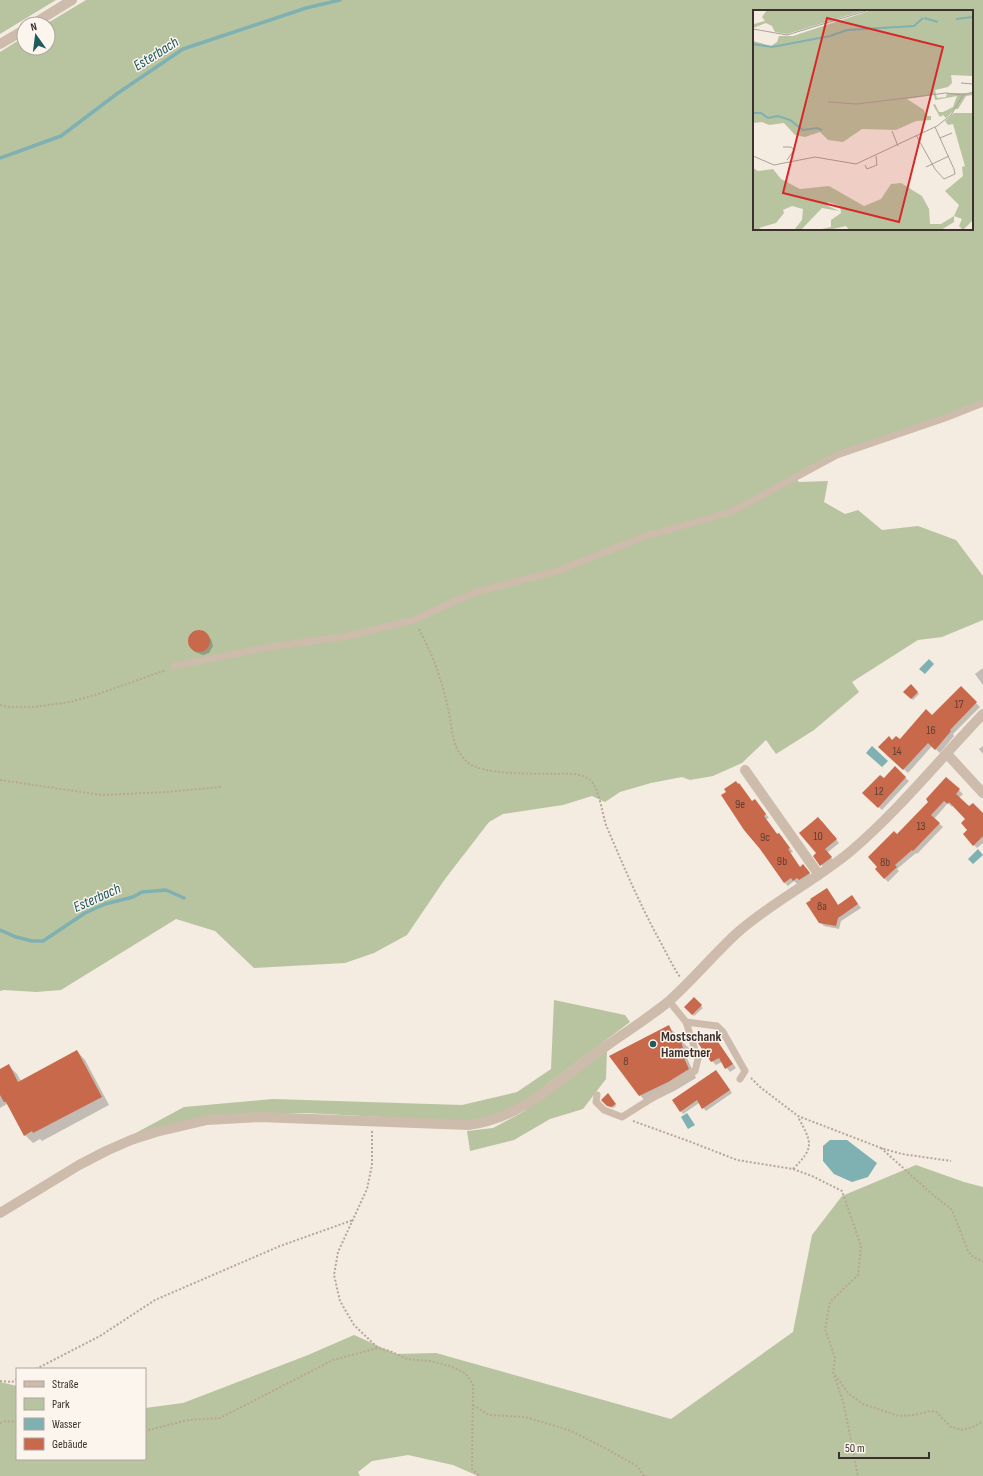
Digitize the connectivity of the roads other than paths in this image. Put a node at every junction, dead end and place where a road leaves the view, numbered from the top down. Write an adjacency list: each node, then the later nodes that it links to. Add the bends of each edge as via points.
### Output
1 (72, 0): 2 (street)
2 (46, 16)
3 (16, 35): 4 (street)
4 (0, 44)
5 (983, 403): 6 (lane, via 837,455 731,512 646,536 557,571 483,590 414,620 348,636 270,647)
6 (174, 666)
7 (983, 714): 8 (street)
8 (947, 754): 10 (street); 11 (street, via 875,830)
9 (745, 770): 11 (street)
10 (983, 793)
11 (819, 875): 12 (street, via 757,916)
12 (668, 1001): 13 (lane); 16 (street, via 542,1095 506,1116 485,1123 468,1125 259,1117 207,1120 131,1140 106,1151)
13 (686, 1022): 14 (lane, via 717,1026 723,1032 745,1071); 15 (lane, via 698,1059 695,1071 622,1117 604,1110 596,1102)
14 (740, 1079)
15 (598, 1095)
16 (0, 1213)

